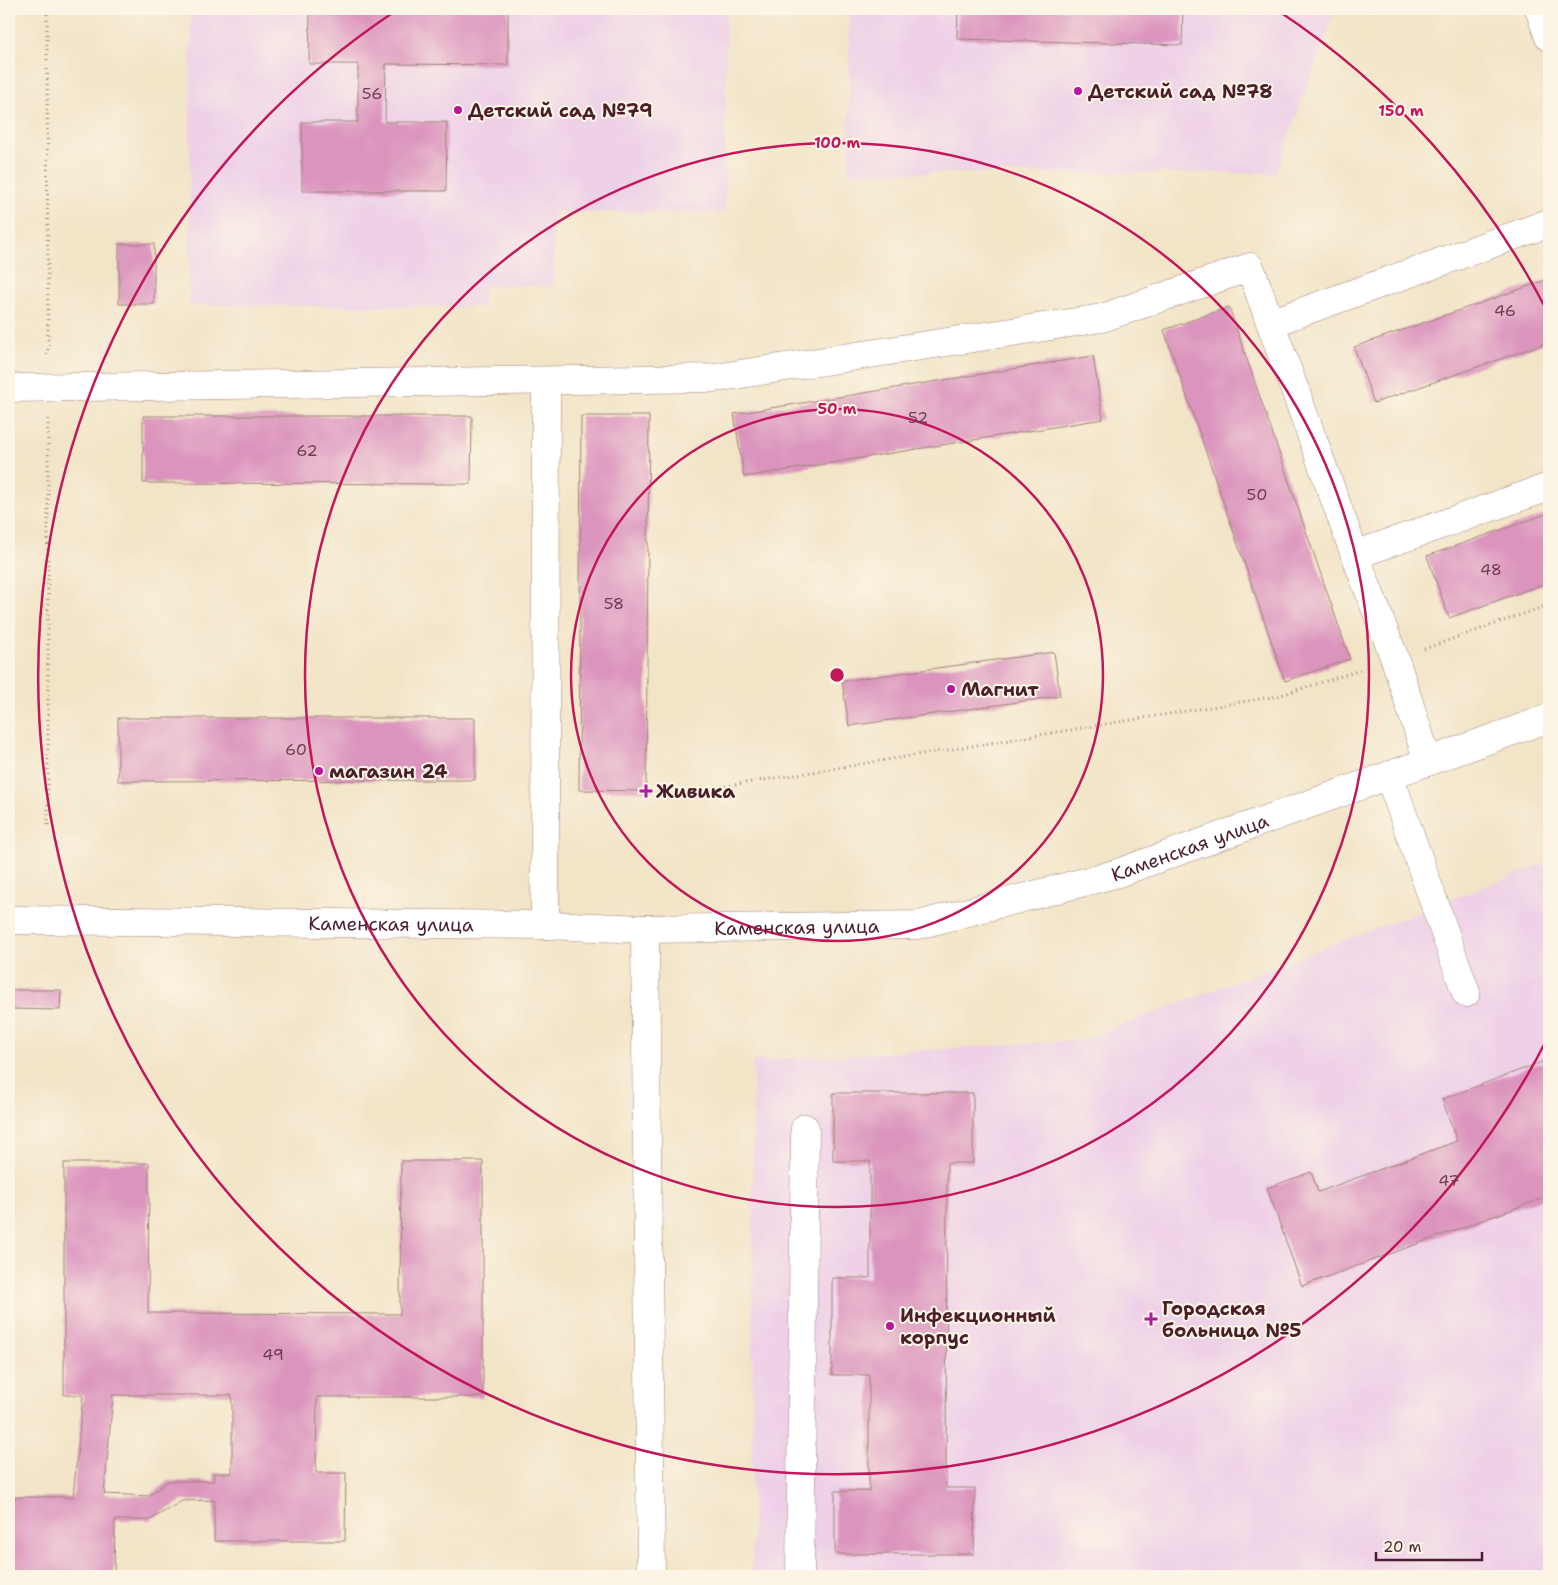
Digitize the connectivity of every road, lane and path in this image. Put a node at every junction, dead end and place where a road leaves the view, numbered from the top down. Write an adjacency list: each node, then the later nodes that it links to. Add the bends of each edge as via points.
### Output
1 (1539, 9): 2 (street)
2 (1549, 37)
3 (1549, 223): 4 (street)
4 (1271, 323): 5 (street, via 1250,267 1102,318 715,378); 8 (street)
5 (546, 381): 6 (street); 16 (street)
6 (9, 388)
7 (1549, 487): 8 (street)
8 (1355, 555): 10 (street)
9 (1549, 605): 10 (path)
10 (1395, 659): 12 (street); 14 (path, via 1278,696)
11 (1549, 718): 12 (street, Каменская улица)
12 (1428, 762): 13 (street, Каменская улица)
13 (1389, 775): 17 (street, Каменская улица, via 1115,874 918,925); 18 (street)
14 (671, 795)
15 (9, 920): 16 (street, Каменская улица)
16 (546, 925): 17 (street, Каменская улица)
17 (646, 929): 20 (street)
18 (1466, 993)
19 (805, 1128): 21 (street)
20 (652, 1576)
21 (800, 1576)

